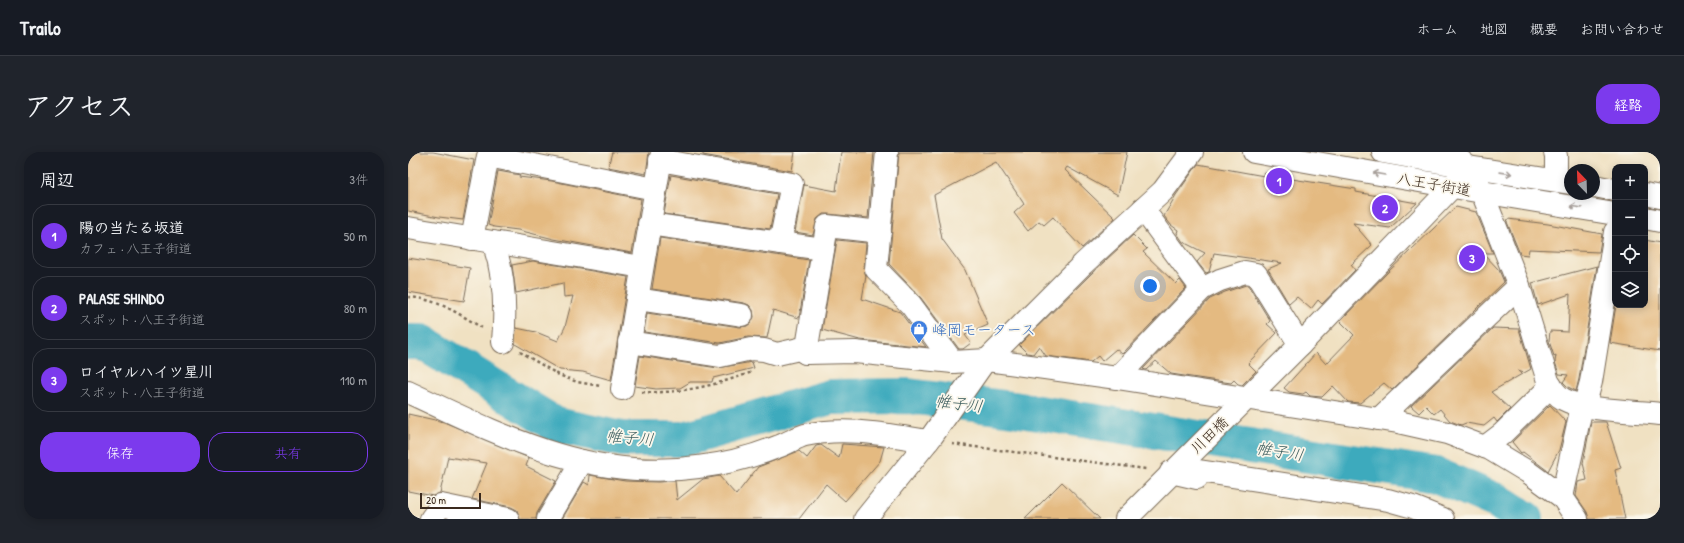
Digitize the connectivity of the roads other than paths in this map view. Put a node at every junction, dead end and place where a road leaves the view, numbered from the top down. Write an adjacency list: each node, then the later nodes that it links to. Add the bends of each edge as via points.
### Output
1 (887, 152): 23 (main road)
2 (1192, 152): 17 (main road, via 1163,191)
3 (1254, 152): 10 (main road, 八王子街道, one-way to 3)
4 (1383, 152): 8 (main road, 八王子街道)
5 (1450, 152): 8 (main road)
6 (1555, 152): 9 (main road)
7 (661, 156): 12 (main road); 26 (main road, via 792,184)
8 (1468, 167): 9 (main road, 八王子街道, one-way to 9); 10 (main road, 川田橋); 14 (main road)
9 (1563, 181)
10 (1452, 187): 14 (main road, 八王子街道); 35 (main road, 川田橋)
11 (1600, 187): 13 (main road)
12 (656, 189): 21 (main road); 25 (main road, via 488,156)
13 (1612, 189)
14 (1482, 192): 18 (main road, 八王子街道, one-way to 14); 29 (main road)
15 (1648, 195): 16 (main road)
16 (1660, 197)
17 (1143, 210): 30 (main road); 38 (main road, via 1083,264)
18 (1612, 214)
19 (1648, 219): 20 (main road)
20 (1660, 221)
21 (649, 224): 26 (main road); 28 (main road)
22 (408, 228): 25 (main road)
23 (880, 232): 27 (main road, via 827,226); 37 (main road, via 876,269 911,305)
24 (1614, 236): 44 (main road, via 1591,382)
25 (483, 241): 28 (main road); 33 (main road, via 498,254 505,301)
26 (780, 243): 27 (main road)
27 (823, 249): 36 (main road)
28 (642, 267): 31 (main road)
29 (1519, 286): 40 (main road); 46 (main road)
30 (1202, 289): 35 (main road, via 1244,272 1256,274); 39 (main road)
31 (637, 299): 32 (main road); 34 (main road)
32 (742, 315)
33 (503, 342)
34 (629, 342): 36 (main road, via 720,356 751,349 777,354 799,349); 41 (main road)
35 (1300, 345): 43 (main road, 川田橋)
36 (806, 353): 37 (main road, via 855,352)
37 (953, 362): 38 (main road)
38 (985, 363): 39 (main road); 47 (main road)
39 (1117, 378): 43 (main road)
40 (1551, 386): 44 (main road, via 1562,399); 48 (main road)
41 (622, 389)
42 (408, 392): 49 (main road, via 511,439 545,452)
43 (1247, 398): 46 (main road); 50 (main road, 川田橋)
44 (1583, 406): 45 (main road); 51 (main road)
45 (1660, 414)
46 (1379, 419): 48 (main road, via 1447,433)
47 (930, 439): 49 (main road, via 835,431 804,435 740,459 658,471 630,470); 55 (main road)
48 (1485, 447): 51 (main road, via 1528,472)
49 (582, 461): 54 (main road)
50 (1171, 472): 56 (main road, 川田橋); 57 (main road, via 1197,478 1199,471 1388,500)
51 (1562, 497): 58 (main road)
52 (431, 519): 53 (main road, via 441,505)
53 (508, 519)
54 (548, 519)
55 (865, 519)
56 (1126, 519)
57 (1443, 519)
58 (1577, 519)

